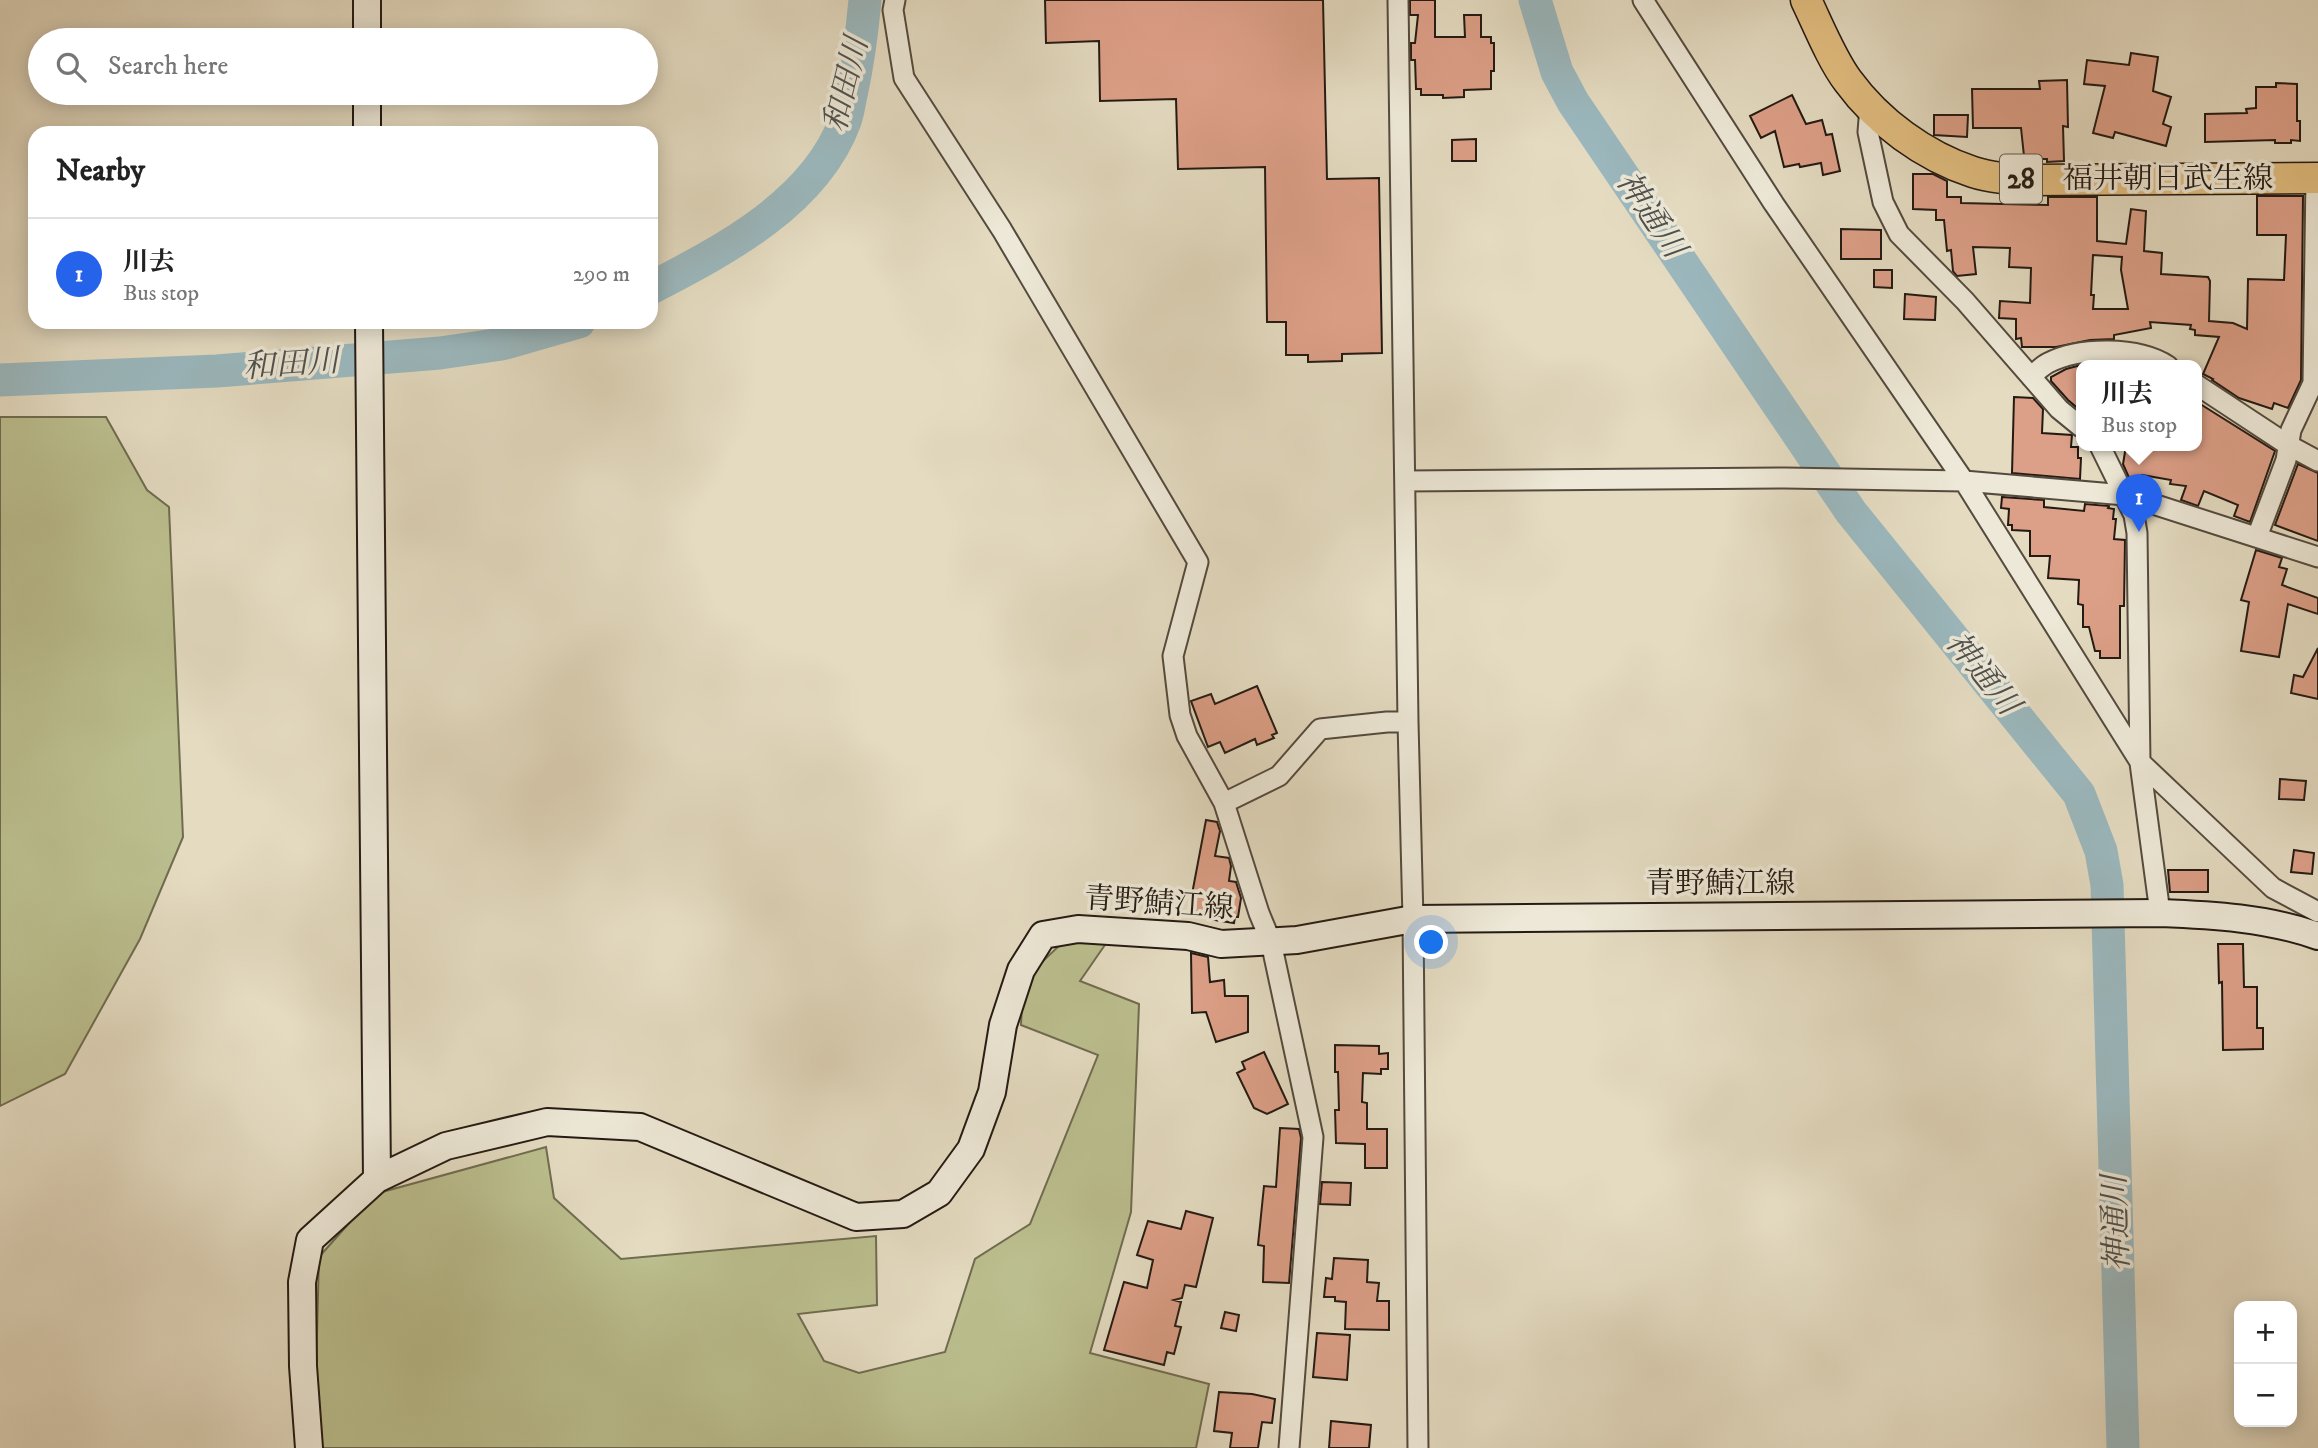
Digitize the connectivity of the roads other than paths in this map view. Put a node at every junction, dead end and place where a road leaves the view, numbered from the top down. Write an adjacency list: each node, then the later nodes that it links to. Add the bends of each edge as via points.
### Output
1 (367, 0): 6 (main road)
2 (895, 0): 26 (street, via 904,78 1002,230 1198,562 1173,656 1180,715 1197,773)
3 (1398, 0): 19 (street)
4 (1643, 0): 20 (street, via 1773,204)
5 (1806, 0): 8 (main road, 福井朝日武生線 / 28, via 1847,80)
6 (367, 28)
7 (367, 105): 9 (main road)
8 (1870, 107): 10 (main road, 福井朝日武生線 / 28, via 1926,151 1995,177); 13 (street, via 1868,132 1881,191 1899,234)
9 (368, 126)
10 (2317, 178): 16 (street, via 2313,383)
11 (369, 329): 32 (main road)
12 (2157, 360): 13 (street, via 2125,351 2079,353 2048,363)
13 (2031, 377): 15 (street)
14 (2202, 388): 16 (street)
15 (2076, 423)
16 (2288, 445): 18 (street); 22 (street)
17 (2103, 451): 21 (street)
18 (2318, 461)
19 (1406, 481): 20 (street); 24 (street)
20 (1964, 481): 21 (street); 25 (street)
21 (2125, 495): 22 (street); 25 (street, via 2137,533)
22 (2257, 537): 23 (street)
23 (2318, 557)
24 (1408, 722): 26 (street, via 1320,729 1279,776); 29 (street)
25 (2140, 762): 27 (street, via 2273,888); 28 (street)
26 (1224, 803): 31 (street)
27 (2318, 912)
28 (2153, 913): 29 (main road, 青野鯖江線); 30 (main road, 青野鯖江線, via 2220,915)
29 (1413, 919): 31 (main road, 青野鯖江線); 35 (street)
30 (2318, 936)
31 (1271, 942): 32 (main road, 青野鯖江線, via 1221,944 1188,936 1078,929 1043,935 1021,970 1003,1025 992,1092 971,1149 939,1193 903,1214 856,1217 640,1127 547,1122 446,1146); 34 (street, via 1313,1138)
32 (377, 1179): 33 (main road, 青野鯖江線, via 310,1240 302,1282)
33 (309, 1448)
34 (1289, 1448)
35 (1418, 1448)

